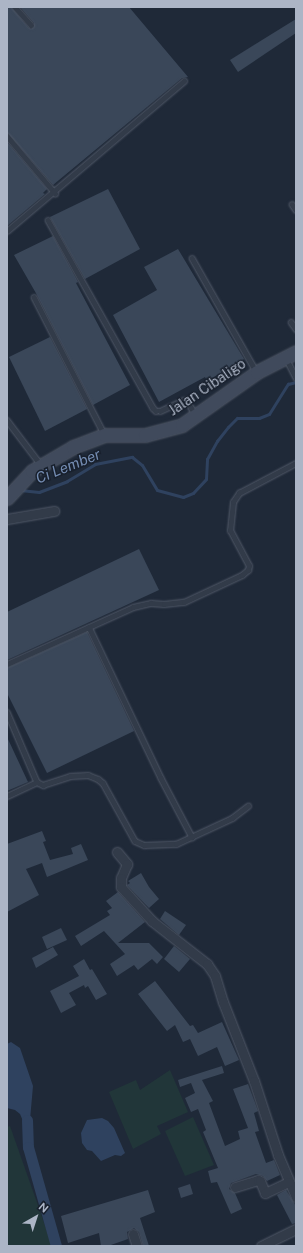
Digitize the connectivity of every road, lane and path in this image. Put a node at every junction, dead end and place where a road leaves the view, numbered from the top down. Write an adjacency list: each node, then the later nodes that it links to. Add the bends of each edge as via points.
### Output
1 (15, 7): 2 (lane)
2 (30, 25)
3 (184, 81): 5 (lane)
4 (7, 136): 5 (lane)
5 (55, 192): 9 (lane)
6 (292, 204): 7 (lane)
7 (296, 210)
8 (48, 220): 17 (lane, via 153,408 160,411 184,400)
9 (7, 231)
10 (192, 258): 15 (lane)
11 (34, 297): 19 (lane)
12 (291, 322): 13 (lane)
13 (296, 330)
14 (291, 354): 15 (main road, Jalan Cibaligo); 16 (lane)
15 (257, 372): 17 (main road, Jalan Cibaligo, via 216,400)
16 (296, 378)
17 (197, 417): 19 (main road, Jalan Cibaligo, via 160,432 144,435)
18 (7, 420): 21 (lane)
19 (105, 435): 21 (main road, Jalan Cibaligo, via 73,447)
20 (296, 463): 25 (lane, via 238,493 232,502 230,531 248,563 248,570 184,602 143,604)
21 (41, 465): 22 (main road, Jalan Cibaligo)
22 (7, 498)
23 (54, 511): 24 (street)
24 (7, 519)
25 (89, 626): 26 (lane); 31 (lane)
26 (7, 664)
27 (7, 712): 28 (lane)
28 (37, 782): 29 (lane); 31 (lane, via 42,785 70,776 98,779 103,783 135,841 144,845 176,844)
29 (7, 796)
30 (248, 806): 31 (lane, via 232,818)
31 (192, 837)
32 (117, 852): 33 (street, via 127,864 121,878 121,887 152,921 207,964 215,976)
33 (289, 1182): 34 (street, via 265,1193 258,1180); 35 (street)
34 (235, 1187)
35 (296, 1197)
36 (296, 1229): 39 (street)
37 (133, 1234): 38 (street)
38 (137, 1246)
39 (261, 1246)

